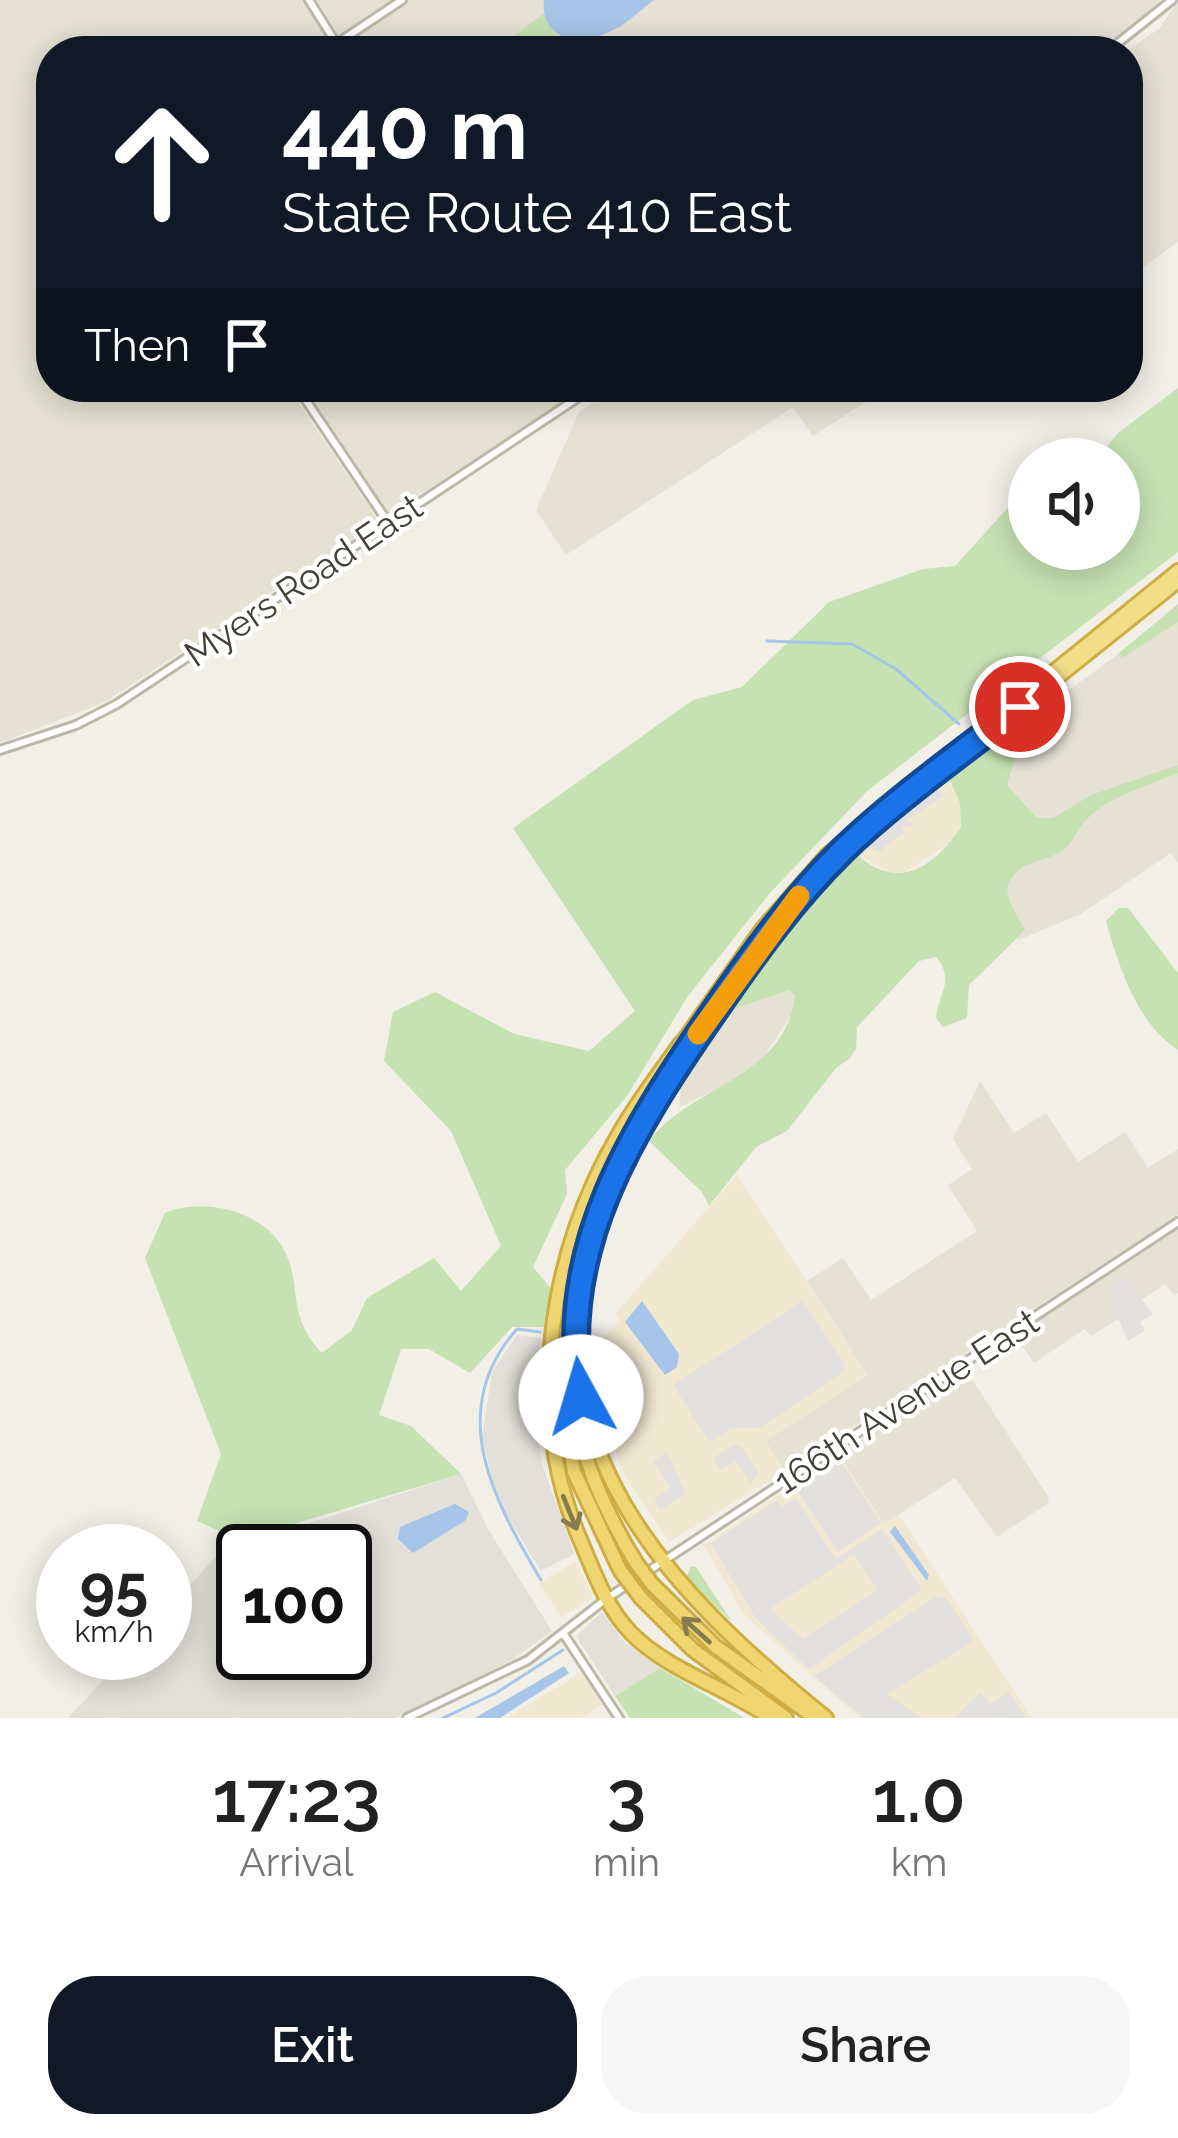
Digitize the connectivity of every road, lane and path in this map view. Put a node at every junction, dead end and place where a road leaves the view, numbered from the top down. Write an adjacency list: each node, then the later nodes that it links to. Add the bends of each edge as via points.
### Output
1 (309, 0): 4 (street)
2 (402, 0): 5 (street)
3 (1172, 0): 6 (street)
4 (332, 36)
5 (354, 36)
6 (1127, 36)
7 (307, 402): 9 (street)
8 (572, 402): 9 (street, Myers Road East)
9 (389, 524): 12 (street, Myers Road East, via 117,704)
10 (1178, 570): 13 (highway, via 836,846 761,929)
11 (1178, 582): 13 (highway, via 845,848 773,925)
12 (0, 750)
13 (684, 1046): 14 (highway); 16 (highway, via 599,1172)
14 (661, 1088): 17 (highway, via 597,1214 574,1329 597,1454); 24 (highway, one-way to 14, bridge, via 715,1646 652,1584 602,1501 583,1451 565,1344 573,1275 619,1152)
15 (1178, 1222): 17 (street, 166th Avenue East)
16 (557, 1316): 18 (highway, one-way to 18, via 549,1375 554,1466); 23 (highway, bridge, via 569,1454 620,1570 692,1649)
17 (665, 1561): 18 (street, 166th Avenue East); 25 (highway, via 706,1616)
18 (606, 1599): 19 (street, 166th Avenue East); 22 (highway, via 643,1643)
19 (563, 1634): 20 (street, 166th Avenue East, via 515,1667); 21 (street)
20 (407, 1718)
21 (620, 1718)
22 (772, 1718)
23 (786, 1718)
24 (815, 1718)
25 (826, 1718)

